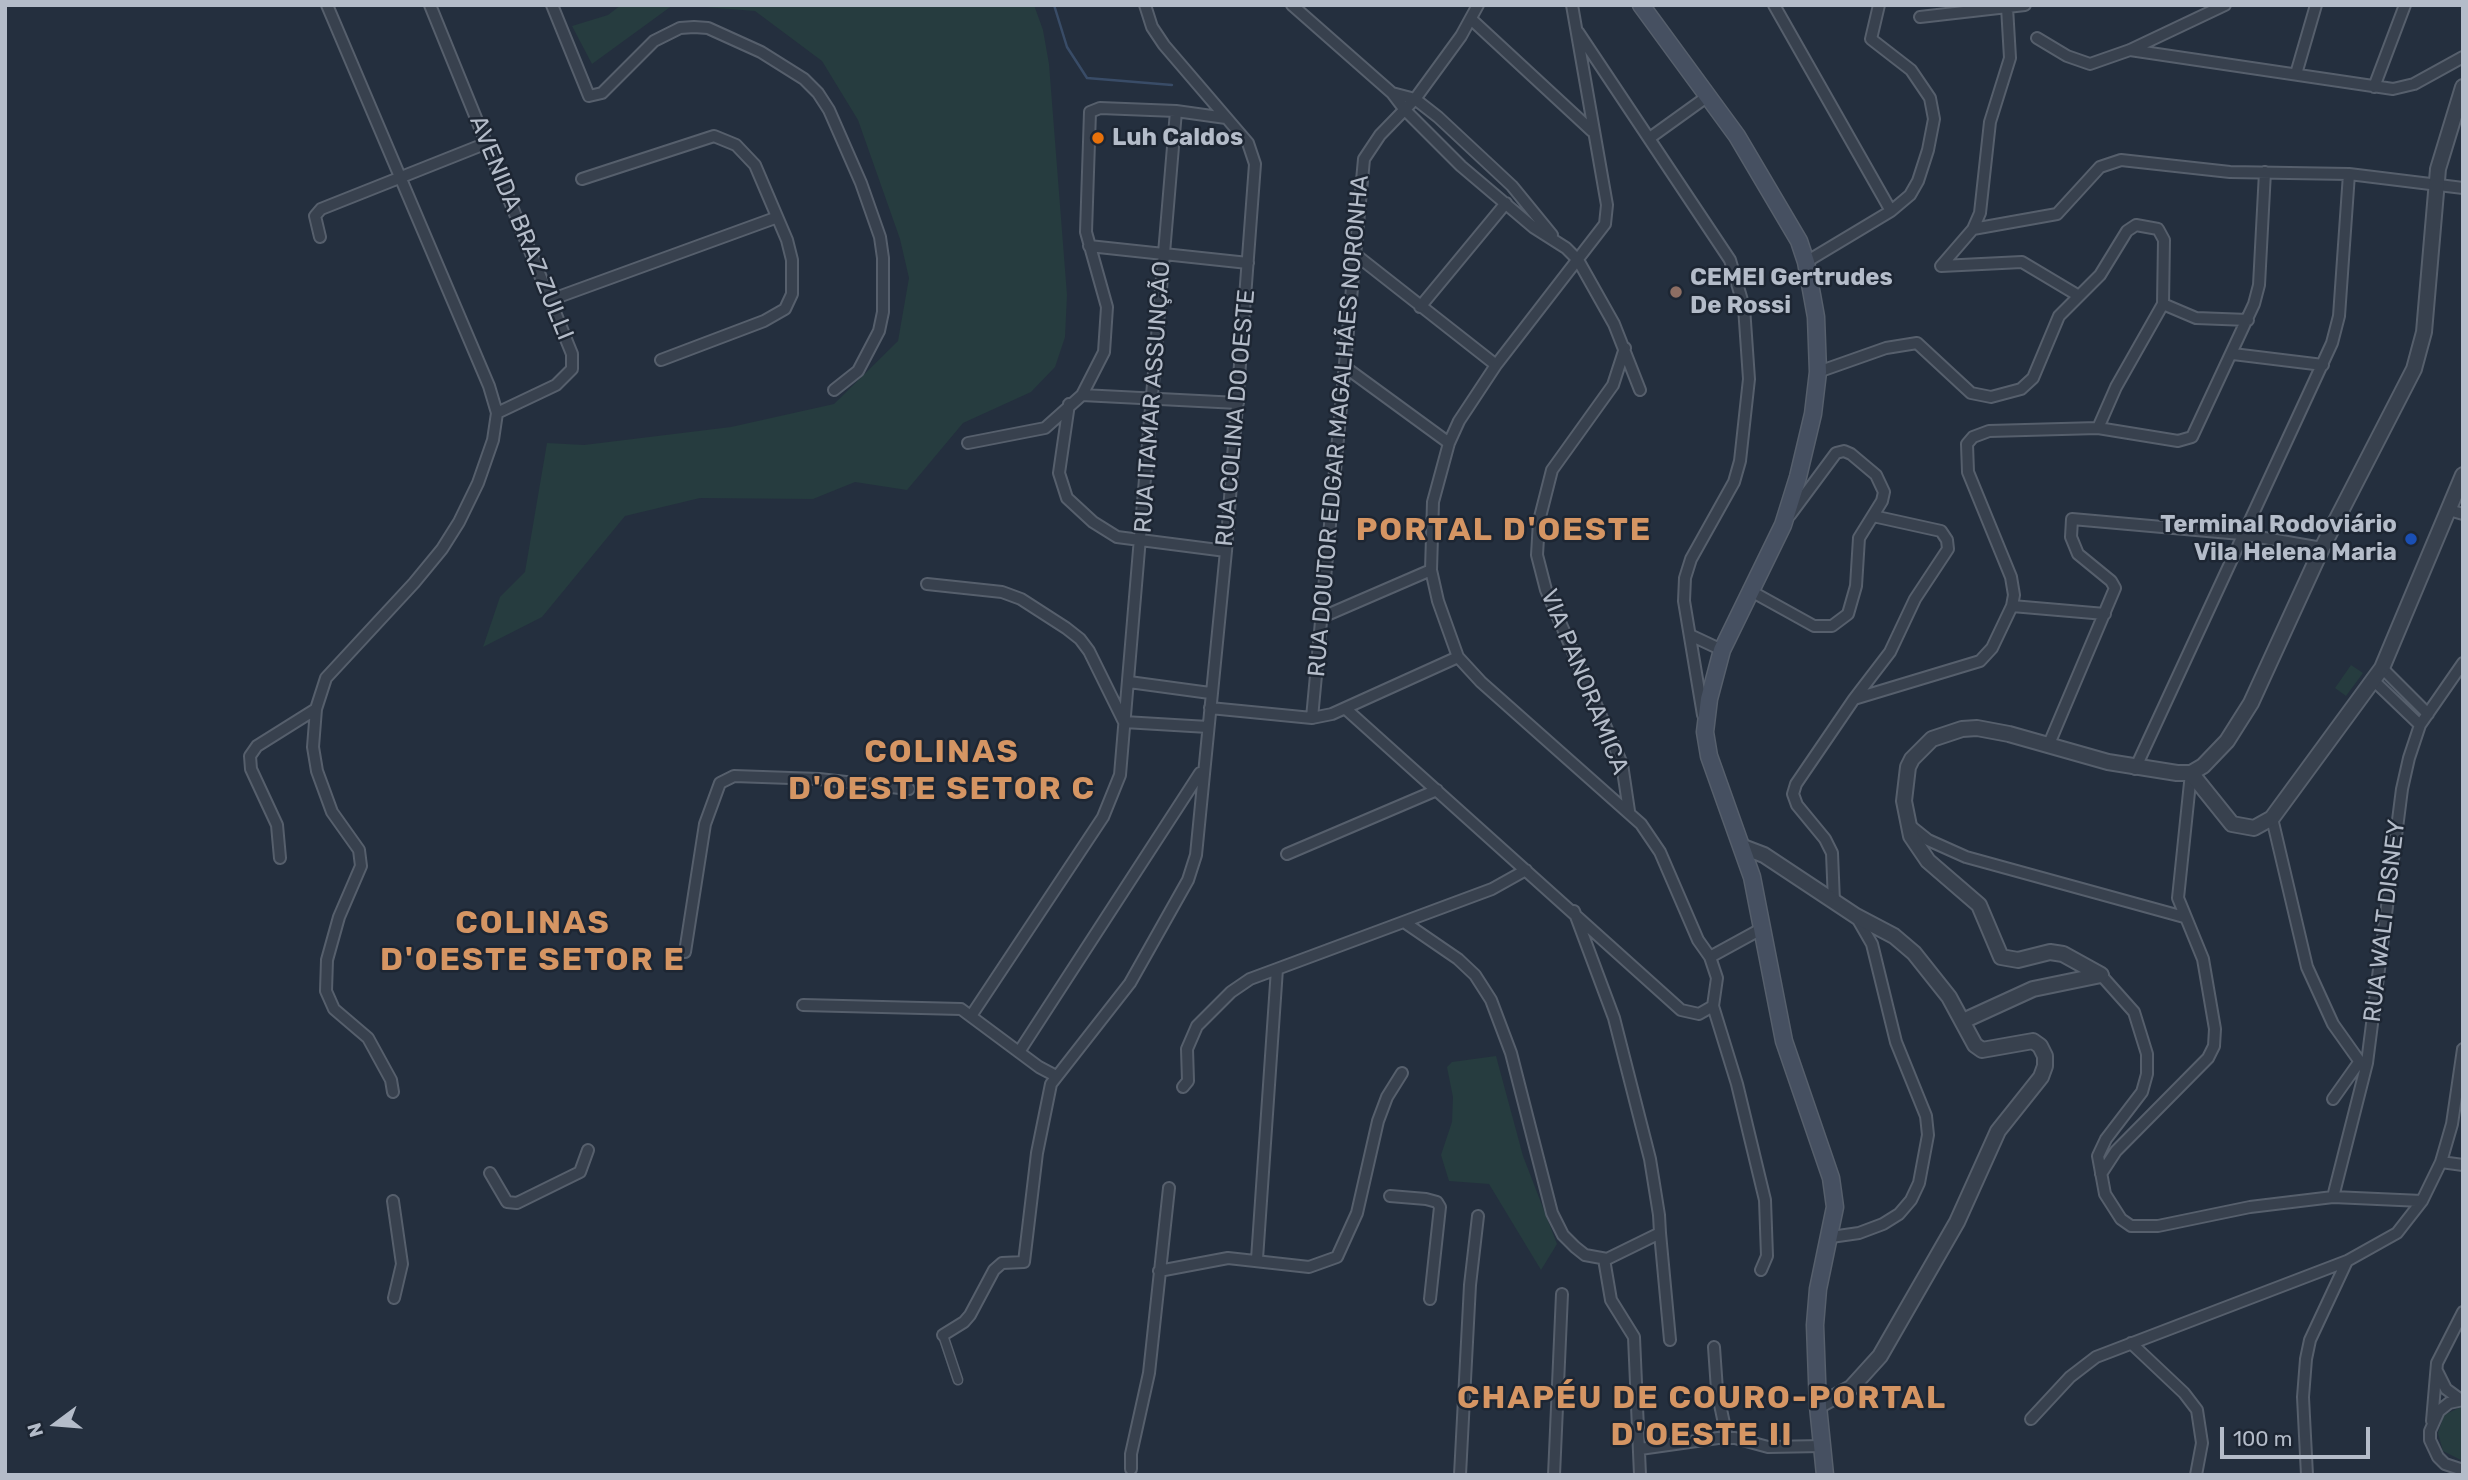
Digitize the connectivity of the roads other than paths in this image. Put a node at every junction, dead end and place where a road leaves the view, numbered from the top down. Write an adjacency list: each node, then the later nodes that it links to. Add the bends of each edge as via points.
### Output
1 (327, 5): 36 (street)
2 (430, 5): 33 (street, AVENIDA BRAZ ZULLI)
3 (552, 5): 64 (street, via 586,94 593,97 654,41 680,28 694,27 708,27 761,52 818,93 861,183 883,258 879,331 858,371)
4 (1145, 5): 30 (street, RUA COLINA DO OESTE, via 1164,45)
5 (1292, 5): 25 (street)
6 (1478, 5): 17 (street, RUA DOUTOR EDGAR MAGALHÃES NORONHA)
7 (1572, 5): 18 (street)
8 (1641, 5): 26 (main road)
9 (1774, 5): 41 (street)
10 (1879, 5): 41 (street, via 1871,39 1922,83 1934,119 1918,181)
11 (2025, 5): 15 (street)
12 (2225, 5): 20 (street)
13 (2316, 5): 22 (street)
14 (2405, 5): 23 (street)
15 (2007, 7): 16 (street); 43 (street, via 2010,58 1990,122 1983,197)
16 (1920, 17)
17 (1472, 20): 27 (street, RUA DOUTOR EDGAR MAGALHÃES NORONHA); 31 (street)
18 (1576, 29): 31 (street); 32 (street)
19 (2037, 38): 20 (street, via 2084,63)
20 (2130, 50): 22 (street)
21 (2463, 57): 23 (street, via 2404,88)
22 (2296, 74): 23 (street)
23 (2374, 87)
24 (2463, 87): 38 (street)
25 (1392, 93): 27 (street); 28 (street)
26 (1707, 96): 32 (street); 50 (main road, via 1774,198)
27 (1415, 99): 28 (street, RUA DOUTOR EDGAR MAGALHÃES NORONHA); 45 (street, via 1512,186)
28 (1405, 110): 40 (street); 48 (street, RUA DOUTOR EDGAR MAGALHÃES NORONHA, via 1364,159)
29 (1176, 111): 30 (street); 46 (street, via 1100,108 1088,116); 47 (street, RUA ITAMAR ASSUNÇÃO)
30 (1226, 118): 51 (street, RUA COLINA DO OESTE, via 1248,143 1255,164)
31 (1592, 131): 49 (street, via 1606,216 1599,233)
32 (1650, 137): 88 (street, via 1730,260 1744,307 1748,347 1740,461 1727,497 1686,569 1684,601)
33 (487, 143): 36 (street); 53 (street, AVENIDA BRAZ ZULLI)
34 (2265, 172): 35 (street); 43 (street, via 2121,160 2100,167 2057,214); 56 (street, via 2259,285)
35 (2349, 174): 38 (street); 61 (street, via 2339,316)
36 (399, 178): 44 (street, via 321,209 316,216); 70 (street)
37 (582, 178): 42 (street, via 714,136 736,145 750,159)
38 (2436, 185): 39 (street); 80 (street, via 2419,354)
39 (2463, 188)
40 (1506, 203): 45 (street); 55 (street)
41 (1891, 211): 50 (street)
42 (775, 218): 53 (street); 59 (street, via 792,260 792,295 785,309)
43 (1973, 229): 52 (street, via 1941,266 2022,262)
44 (320, 237)
45 (1558, 243): 49 (street)
46 (1089, 246): 47 (street); 66 (street, via 1107,307 1107,331 1104,352)
47 (1163, 255): 51 (street); 67 (street, RUA ITAMAR ASSUNÇÃO)
48 (1356, 255): 55 (street); 62 (street, RUA DOUTOR EDGAR MAGALHÃES NORONHA)
49 (1577, 260): 57 (street); 60 (street)
50 (1806, 262): 63 (main road)
51 (1248, 263): 68 (street, RUA COLINA DO OESTE)
52 (2079, 296): 54 (street, via 2099,275 2127,231 2143,224 2158,229 2164,240); 63 (street, via 2059,316 2033,378 2021,389 1991,397 1971,393 1917,343 1886,348)
53 (550, 300): 70 (street, AVENIDA BRAZ ZULLI, via 572,354 572,369 556,385)
54 (2163, 304): 56 (street, via 2196,318); 71 (street)
55 (1420, 307): 60 (street)
56 (2248, 320): 58 (street)
57 (1625, 348): 65 (street); 111 (street, VIA PANORAMICA, via 1613,385 1552,470 1539,522 1537,555 1546,590 1622,764)
58 (2233, 354): 61 (street); 71 (street, via 2192,437 2178,441)
59 (661, 360)
60 (1496, 365): 73 (street)
61 (2323, 365): 78 (street)
62 (1345, 367): 73 (street); 87 (street, RUA DOUTOR EDGAR MAGALHÃES NORONHA)
63 (1818, 372): 77 (main road, via 1808,434)
64 (834, 390)
65 (1640, 390)
66 (1082, 395): 67 (street); 69 (street)
67 (1150, 397): 68 (street); 79 (street, RUA ITAMAR ASSUNÇÃO)
68 (1238, 403): 81 (street, RUA COLINA DO OESTE)
69 (1069, 404): 72 (street, via 1045,428); 79 (street, via 1059,472 1062,490 1105,530)
70 (497, 413): 97 (street, via 493,440 459,522 414,583 326,678)
71 (2098, 428): 85 (street, via 1989,431 1967,444 1968,472 2011,577)
72 (968, 443)
73 (1449, 443): 82 (street, via 1431,517)
74 (2463, 475): 75 (street)
75 (2456, 512): 92 (street)
76 (1873, 516): 77 (street, via 1884,492 1876,475 1851,454 1840,451); 84 (street, via 1859,538 1853,601 1840,622 1814,626); 95 (street, via 1941,531 1948,549 1915,599 1890,652)
77 (1783, 525): 84 (main road)
78 (2241, 534): 80 (street); 86 (street, via 2072,519 2071,537 2078,554 2114,586); 106 (street)
79 (1142, 543): 81 (street); 93 (street, RUA ITAMAR ASSUNÇÃO)
80 (2322, 548): 108 (street, via 2240,724 2211,759)
81 (1226, 551): 94 (street, RUA COLINA DO OESTE)
82 (1431, 570): 87 (street); 90 (street)
83 (927, 584): 101 (street, via 1002,592 1066,628 1088,651)
84 (1749, 590): 89 (main road)
85 (2012, 606): 86 (street); 95 (street, via 1997,640 1980,661)
86 (2105, 614): 105 (street)
87 (1320, 618): 100 (street, RUA DOUTOR EDGAR MAGALHÃES NORONHA)
88 (1690, 635): 89 (street); 102 (street)
89 (1723, 650): 102 (main road)
90 (1458, 657): 98 (street); 111 (street)
91 (2463, 663): 99 (street)
92 (2377, 673): 99 (street); 103 (street); 112 (street)
93 (1129, 682): 94 (street); 101 (street, RUA ITAMAR ASSUNÇÃO)
94 (1210, 693): 96 (street, RUA COLINA DO OESTE)
95 (1854, 699): 118 (street, via 1793,789 1797,805 1832,853)
96 (1210, 708): 100 (street); 104 (street, RUA COLINA DO OESTE)
97 (316, 709): 116 (street, via 257,746 250,756 251,769 276,825); 138 (street, via 313,747 317,771 332,812 359,850 361,866 338,917 327,960 326,991 334,1009 368,1038)
98 (1347, 710): 100 (street); 110 (street)
99 (2428, 715): 103 (street)
100 (1312, 718)
101 (1124, 722): 104 (street); 130 (street, RUA ITAMAR ASSUNÇÃO, via 1120,775 1103,817)
102 (1705, 724): 114 (main road, via 1709,756)
103 (2420, 725): 134 (street, RUA WALT DISNEY, via 2402,789)
104 (1208, 727): 107 (street, RUA COLINA DO OESTE)
105 (2049, 744): 106 (street); 113 (street, via 1977,727 1932,739 1908,767 1903,801)
106 (2135, 769): 108 (street)
107 (1202, 771): 133 (street); 136 (street, RUA COLINA DO OESTE, via 1196,855 1188,880 1117,1002)
108 (2191, 773): 112 (street, via 2232,824 2253,828); 121 (street, via 2177,888)
109 (909, 789): 124 (street, via 734,776 720,783 705,824)
110 (1437, 790): 115 (street); 117 (street)
111 (1629, 810): 125 (street, VIA PANORAMICA, via 1656,845)
112 (2272, 818): 134 (street, via 2307,967 2325,1009)
113 (1906, 822): 121 (street, via 1928,840 1966,857); 127 (street, via 1928,861 1979,905 2001,957 2018,960 2050,952 2063,954)
114 (1743, 847): 118 (street, via 1764,855); 123 (main road)
115 (1287, 855)
116 (280, 858)
117 (1526, 870): 119 (street); 122 (street, via 1492,890)
118 (1834, 902): 120 (street)
119 (1574, 911): 129 (street, via 1681,1010 1699,1014); 151 (street, via 1614,1018 1631,1079 1650,1159)
120 (1856, 916): 131 (street, via 1894,936 1914,953); 152 (street, via 1872,944 1896,1042 1926,1116 1928,1136 1919,1183 1899,1214 1859,1233)
121 (2185, 916): 144 (street, via 2203,959 2214,1046 2194,1073 2116,1151)
122 (1404, 922): 126 (street); 154 (street, via 1458,959 1491,1000 1511,1054 1552,1213 1575,1247 1585,1255)
123 (1763, 928): 125 (street); 152 (main road, via 1784,1041 1831,1178 1835,1207)
124 (685, 953)
125 (1710, 957): 129 (street, via 1717,978)
126 (1277, 969): 137 (street, via 1231,992 1196,1026 1187,1049 1188,1081); 153 (street)
127 (2101, 975): 131 (street, via 2033,989); 144 (street, via 2134,1012 2147,1054 2147,1074 2132,1109 2101,1148)
128 (803, 1005): 130 (street, via 953,1007)
129 (1713, 1006): 156 (street, via 1765,1200 1767,1256)
130 (971, 1016): 133 (street)
131 (1964, 1021): 169 (street, via 1982,1050 2033,1041 2040,1046 2045,1066 2041,1077 1998,1131 1957,1222 1880,1356 1851,1388)
132 (2463, 1049): 141 (street, via 2452,1124)
133 (1019, 1052): 136 (street)
134 (2363, 1065): 139 (street); 147 (street, RUA WALT DISNEY)
135 (1402, 1073): 153 (street, via 1378,1121 1357,1213 1337,1257 1309,1266)
136 (1056, 1076): 162 (street, via 1046,1099 1024,1262 1002,1263 994,1270 970,1315)
137 (1183, 1087)
138 (393, 1092)
139 (2333, 1099)
140 (588, 1150): 143 (street, via 580,1172 517,1203 507,1202)
141 (2441, 1161): 142 (street); 149 (street)
142 (2463, 1165)
143 (490, 1173)
144 (2101, 1174): 147 (street, via 2113,1210 2131,1226 2158,1226 2250,1207)
145 (1169, 1188): 157 (street)
146 (1390, 1196): 160 (street, via 1426,1199 1440,1207)
147 (2333, 1197): 149 (street)
148 (393, 1201): 159 (street, via 402,1264)
149 (2422, 1201): 155 (street, via 2397,1233)
150 (1478, 1216): 177 (street)
151 (1660, 1233): 154 (street); 163 (street)
152 (1831, 1237): 169 (main road, via 1815,1325)
153 (1256, 1259): 157 (street, via 1228,1258)
154 (1604, 1259): 174 (street, via 1611,1300 1633,1338)
155 (2347, 1261): 164 (street); 182 (street, via 2310,1340 2306,1359)
156 (1761, 1270)
157 (1159, 1271): 175 (street, via 1149,1373)
158 (1562, 1294): 178 (street)
159 (394, 1298)
160 (1430, 1299)
161 (2463, 1311): 166 (street)
162 (943, 1335): 167 (street)
163 (1670, 1339)
164 (2131, 1343): 170 (street, via 2070,1377); 181 (street, via 2197,1410 2202,1443)
165 (1714, 1348): 172 (street)
166 (2436, 1369): 168 (street, via 2446,1389); 171 (street)
167 (958, 1380)
168 (2462, 1400): 171 (street, via 2439,1411)
169 (1818, 1406): 173 (main road)
170 (2031, 1419)
171 (2432, 1422): 176 (street, via 2433,1449 2445,1464)
172 (1727, 1438): 173 (street, via 1768,1447); 174 (street)
173 (1822, 1446): 180 (main road)
174 (1640, 1450): 179 (street)
175 (1131, 1469)
176 (2460, 1471)
177 (1461, 1475)
178 (1554, 1475)
179 (1640, 1475)
180 (1825, 1475)
181 (2196, 1475)
182 (2307, 1475)

